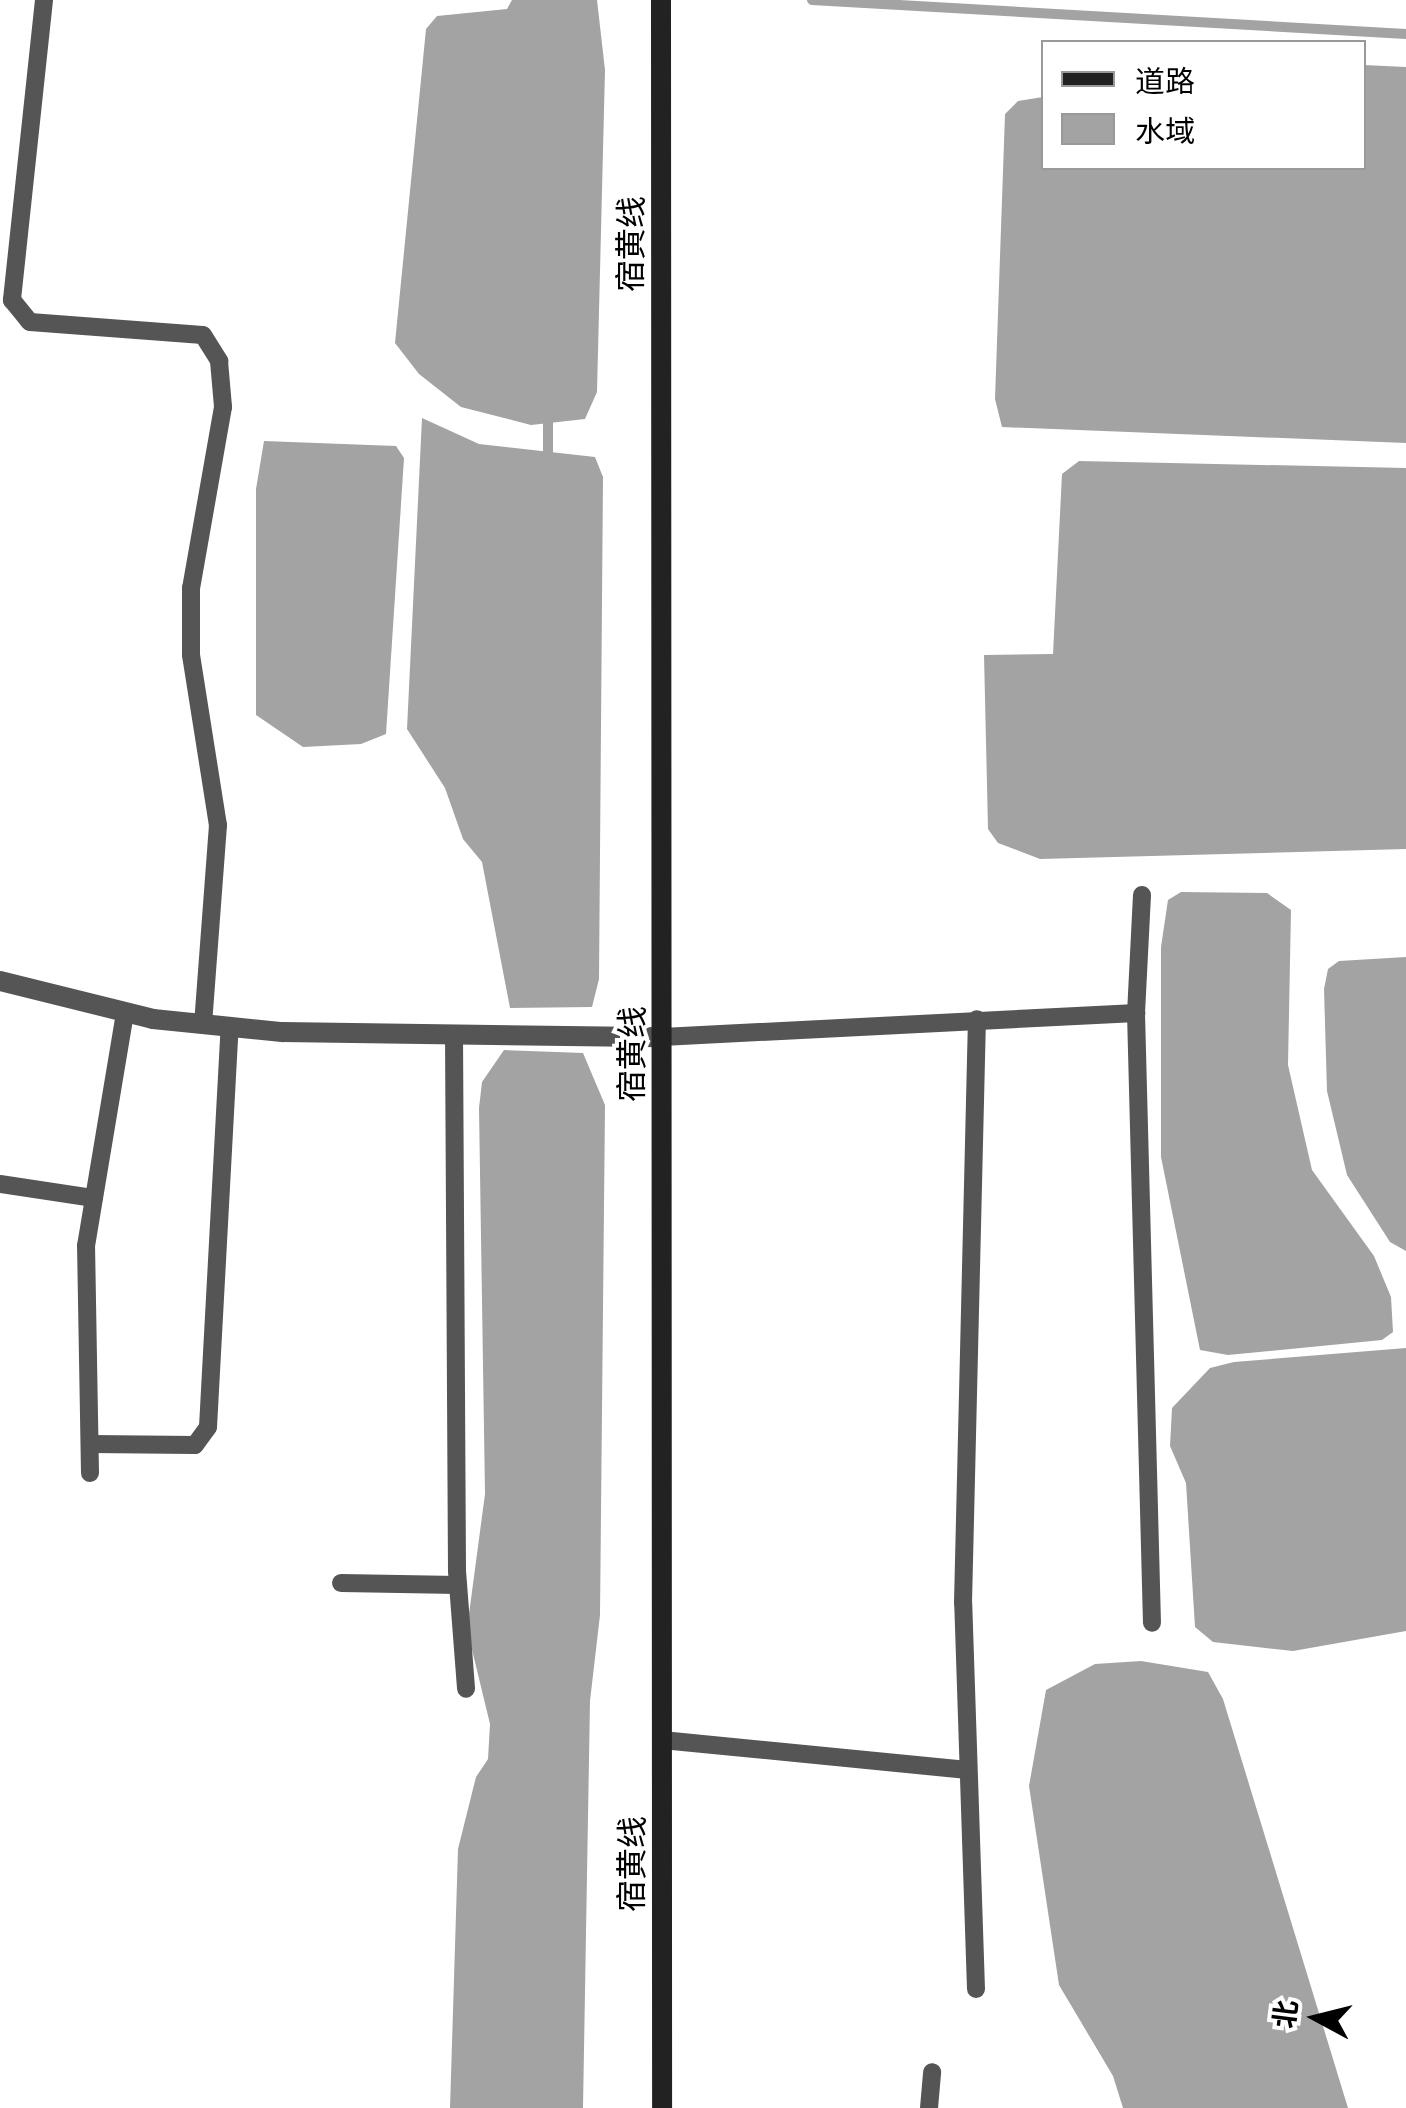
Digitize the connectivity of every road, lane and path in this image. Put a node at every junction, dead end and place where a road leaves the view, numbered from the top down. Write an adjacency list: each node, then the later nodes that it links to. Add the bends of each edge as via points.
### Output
1 (44, 0): 8 (lane, via 12,300 30,322 203,335 218,361 223,407 191,588 191,655 218,825)
2 (661, 0): 11 (main road, 宿黄线)
3 (1142, 895): 6 (lane)
4 (0, 981): 5 (street)
5 (125, 1012): 8 (street); 13 (lane)
6 (1136, 1013): 7 (lane); 18 (lane)
7 (978, 1020): 11 (lane); 21 (lane, via 963,1603)
8 (203, 1024): 9 (street)
9 (230, 1027): 10 (street); 14 (lane, via 208,1427 195,1445)
10 (454, 1034): 11 (street); 17 (lane)
11 (662, 1037): 20 (main road, 宿黄线)
12 (0, 1184): 13 (lane)
13 (94, 1198): 14 (lane, via 86,1246)
14 (90, 1444): 15 (lane)
15 (90, 1473)
16 (341, 1583): 17 (lane)
17 (458, 1585): 19 (lane)
18 (1152, 1623)
19 (466, 1689)
20 (662, 1740): 21 (lane); 24 (main road, 宿黄线)
21 (968, 1770): 22 (lane)
22 (976, 1989)
23 (932, 2072): 25 (lane)
24 (662, 2108)
25 (929, 2108)

